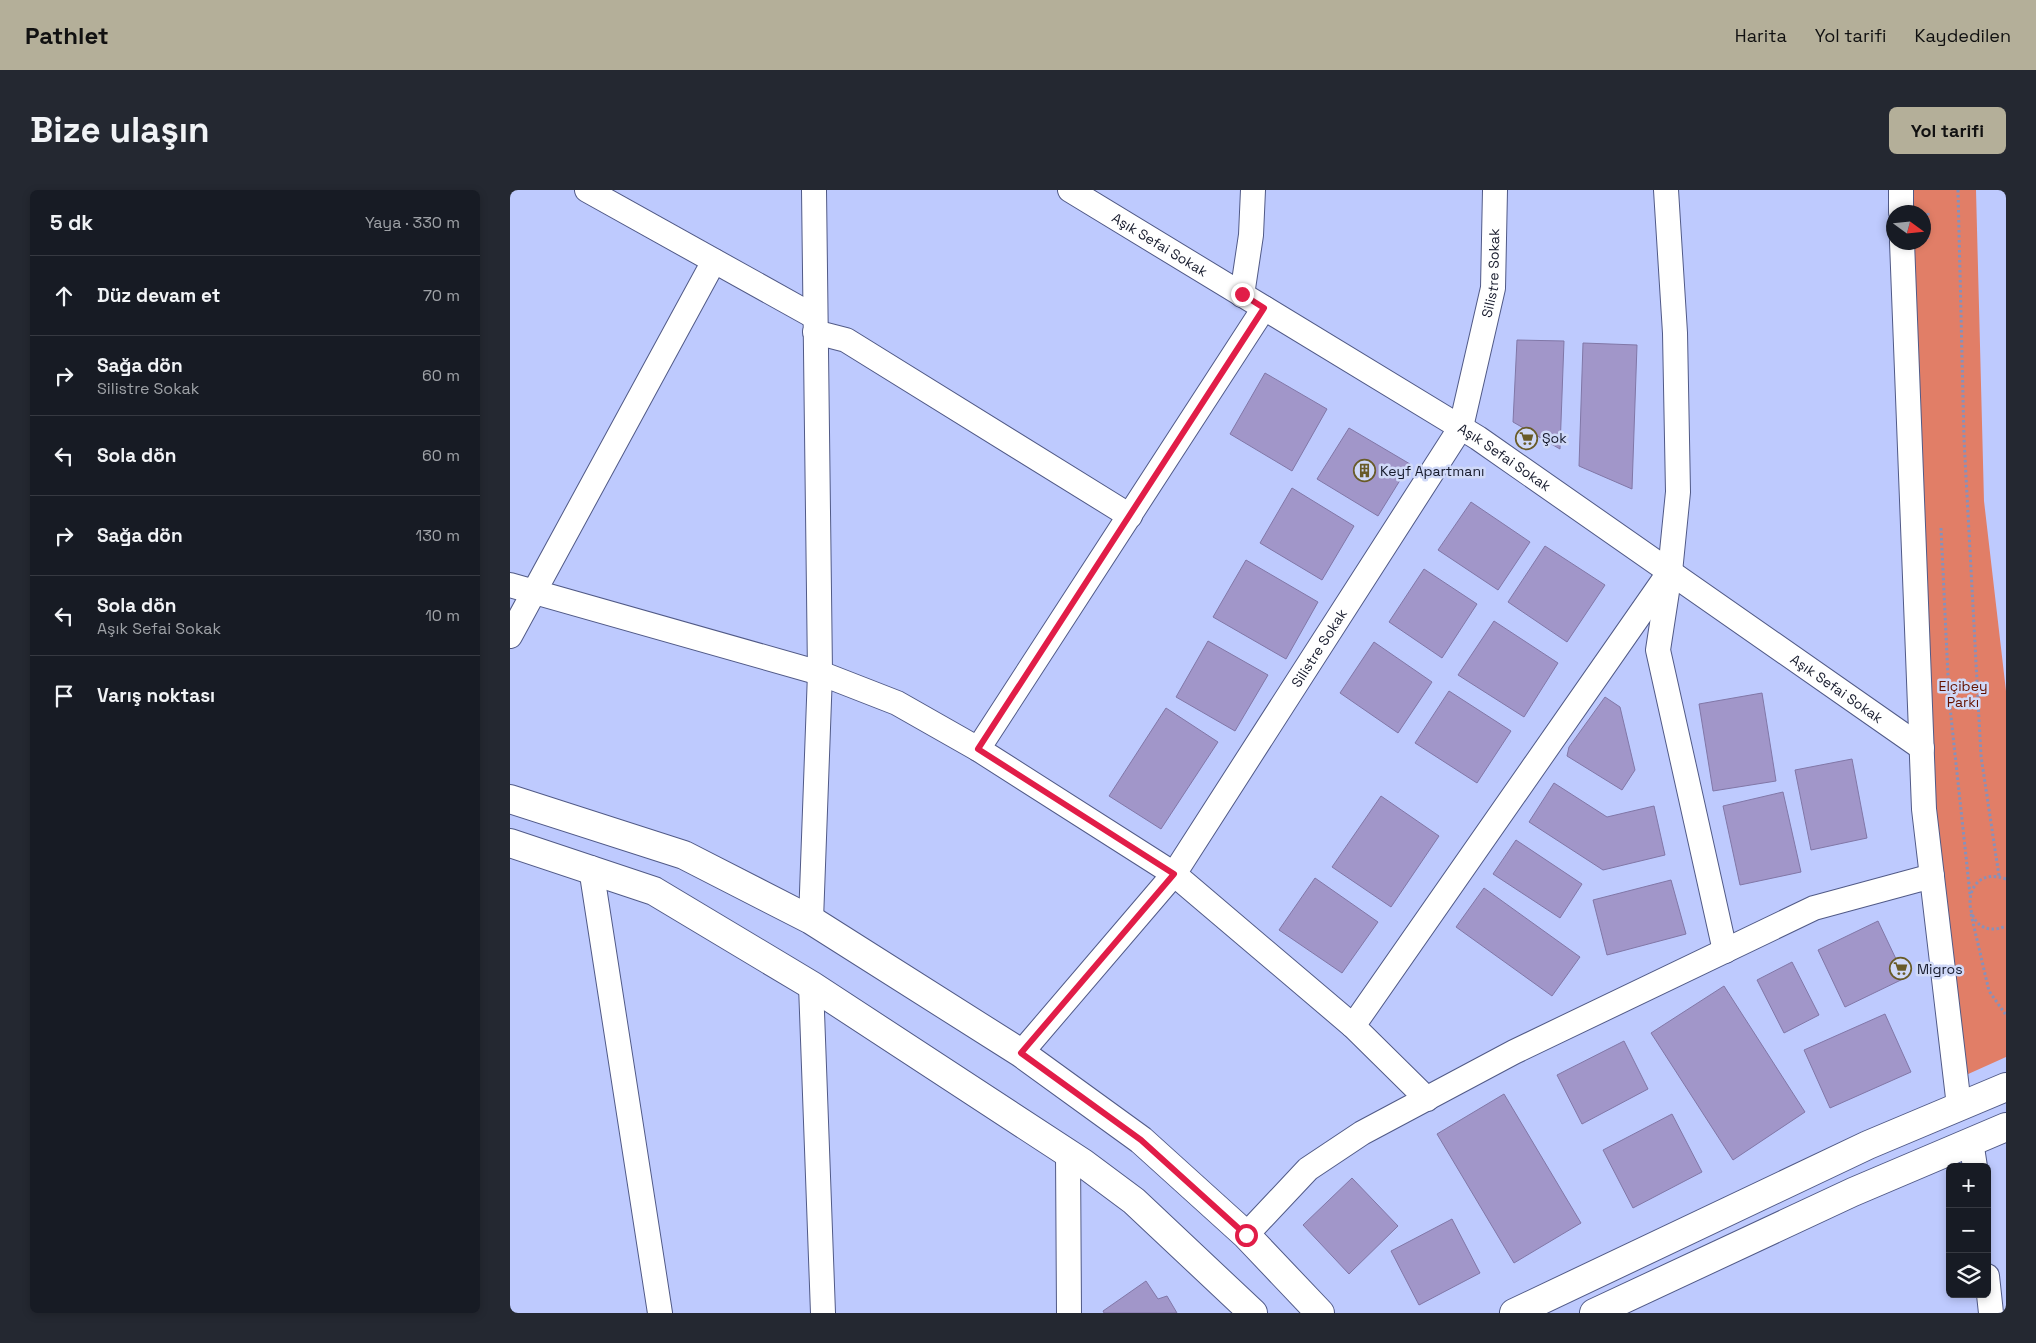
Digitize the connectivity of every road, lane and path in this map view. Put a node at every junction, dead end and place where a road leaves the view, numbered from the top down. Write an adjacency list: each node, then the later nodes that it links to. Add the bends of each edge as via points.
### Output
1 (587, 190): 11 (street)
2 (814, 190): 14 (street)
3 (1070, 190): 12 (street, Aşık Sefai Sokak)
4 (1253, 190): 12 (street, via 1251,235)
5 (1495, 190): 15 (street, Silistre Sokak, via 1493,288)
6 (1666, 190): 18 (street, via 1675,333 1678,492)
7 (1901, 190): 9 (street)
8 (1958, 190): 30 (path, via 1964,439 1981,756)
9 (1901, 205)
10 (1902, 250): 23 (street)
11 (714, 261): 14 (street); 20 (street)
12 (1242, 294): 13 (street, Aşık Sefai Sokak)
13 (1264, 308): 15 (street, Aşık Sefai Sokak); 16 (street)
14 (815, 324): 16 (street); 22 (street)
15 (1461, 427): 18 (street, Aşık Sefai Sokak); 28 (street, Silistre Sokak)
16 (1130, 516): 24 (street)
17 (1940, 523): 32 (path, via 1950,698)
18 (1670, 572): 23 (street, Aşık Sefai Sokak); 36 (street, via 1658,650); 39 (street)
19 (510, 585): 20 (street)
20 (533, 592): 21 (street); 22 (street)
21 (510, 636)
22 (820, 673): 24 (street, via 897,703); 34 (street)
23 (1922, 748): 29 (street, via 1924,809)
24 (978, 749): 28 (street)
25 (510, 799): 34 (street, via 684,855)
26 (510, 843): 27 (street)
27 (591, 868): 37 (street, via 654,891); 49 (street)
28 (1174, 874): 39 (street); 40 (street, Silistre Sokak)
29 (1932, 876): 36 (street, via 1814,908); 43 (street)
30 (1999, 876): 31 (path); 32 (path, via 1981,880)
31 (2006, 879)
32 (1970, 894): 33 (path, via 1968,906)
33 (1971, 914): 35 (path, via 1977,923 1986,927); 38 (path, via 1989,991)
34 (811, 920): 40 (street)
35 (2006, 926)
36 (1725, 951): 42 (street, via 1514,1052)
37 (811, 985): 45 (street); 50 (street)
38 (2006, 1015)
39 (1354, 1026): 42 (street)
40 (1021, 1053): 47 (street, via 1141,1140)
41 (2006, 1087): 43 (street)
42 (1427, 1099): 47 (street, via 1362,1133 1308,1169)
43 (1959, 1106): 54 (street, via 1868,1145)
44 (2006, 1127): 46 (street)
45 (1068, 1153): 51 (street); 52 (street, via 1134,1201)
46 (1973, 1154): 55 (street, via 1853,1192)
47 (1246, 1235): 53 (street)
48 (1990, 1298): 56 (street)
49 (660, 1313)
50 (823, 1313)
51 (1068, 1313)
52 (1254, 1313)
53 (1320, 1313)
54 (1514, 1313)
55 (1594, 1313)
56 (1992, 1313)

